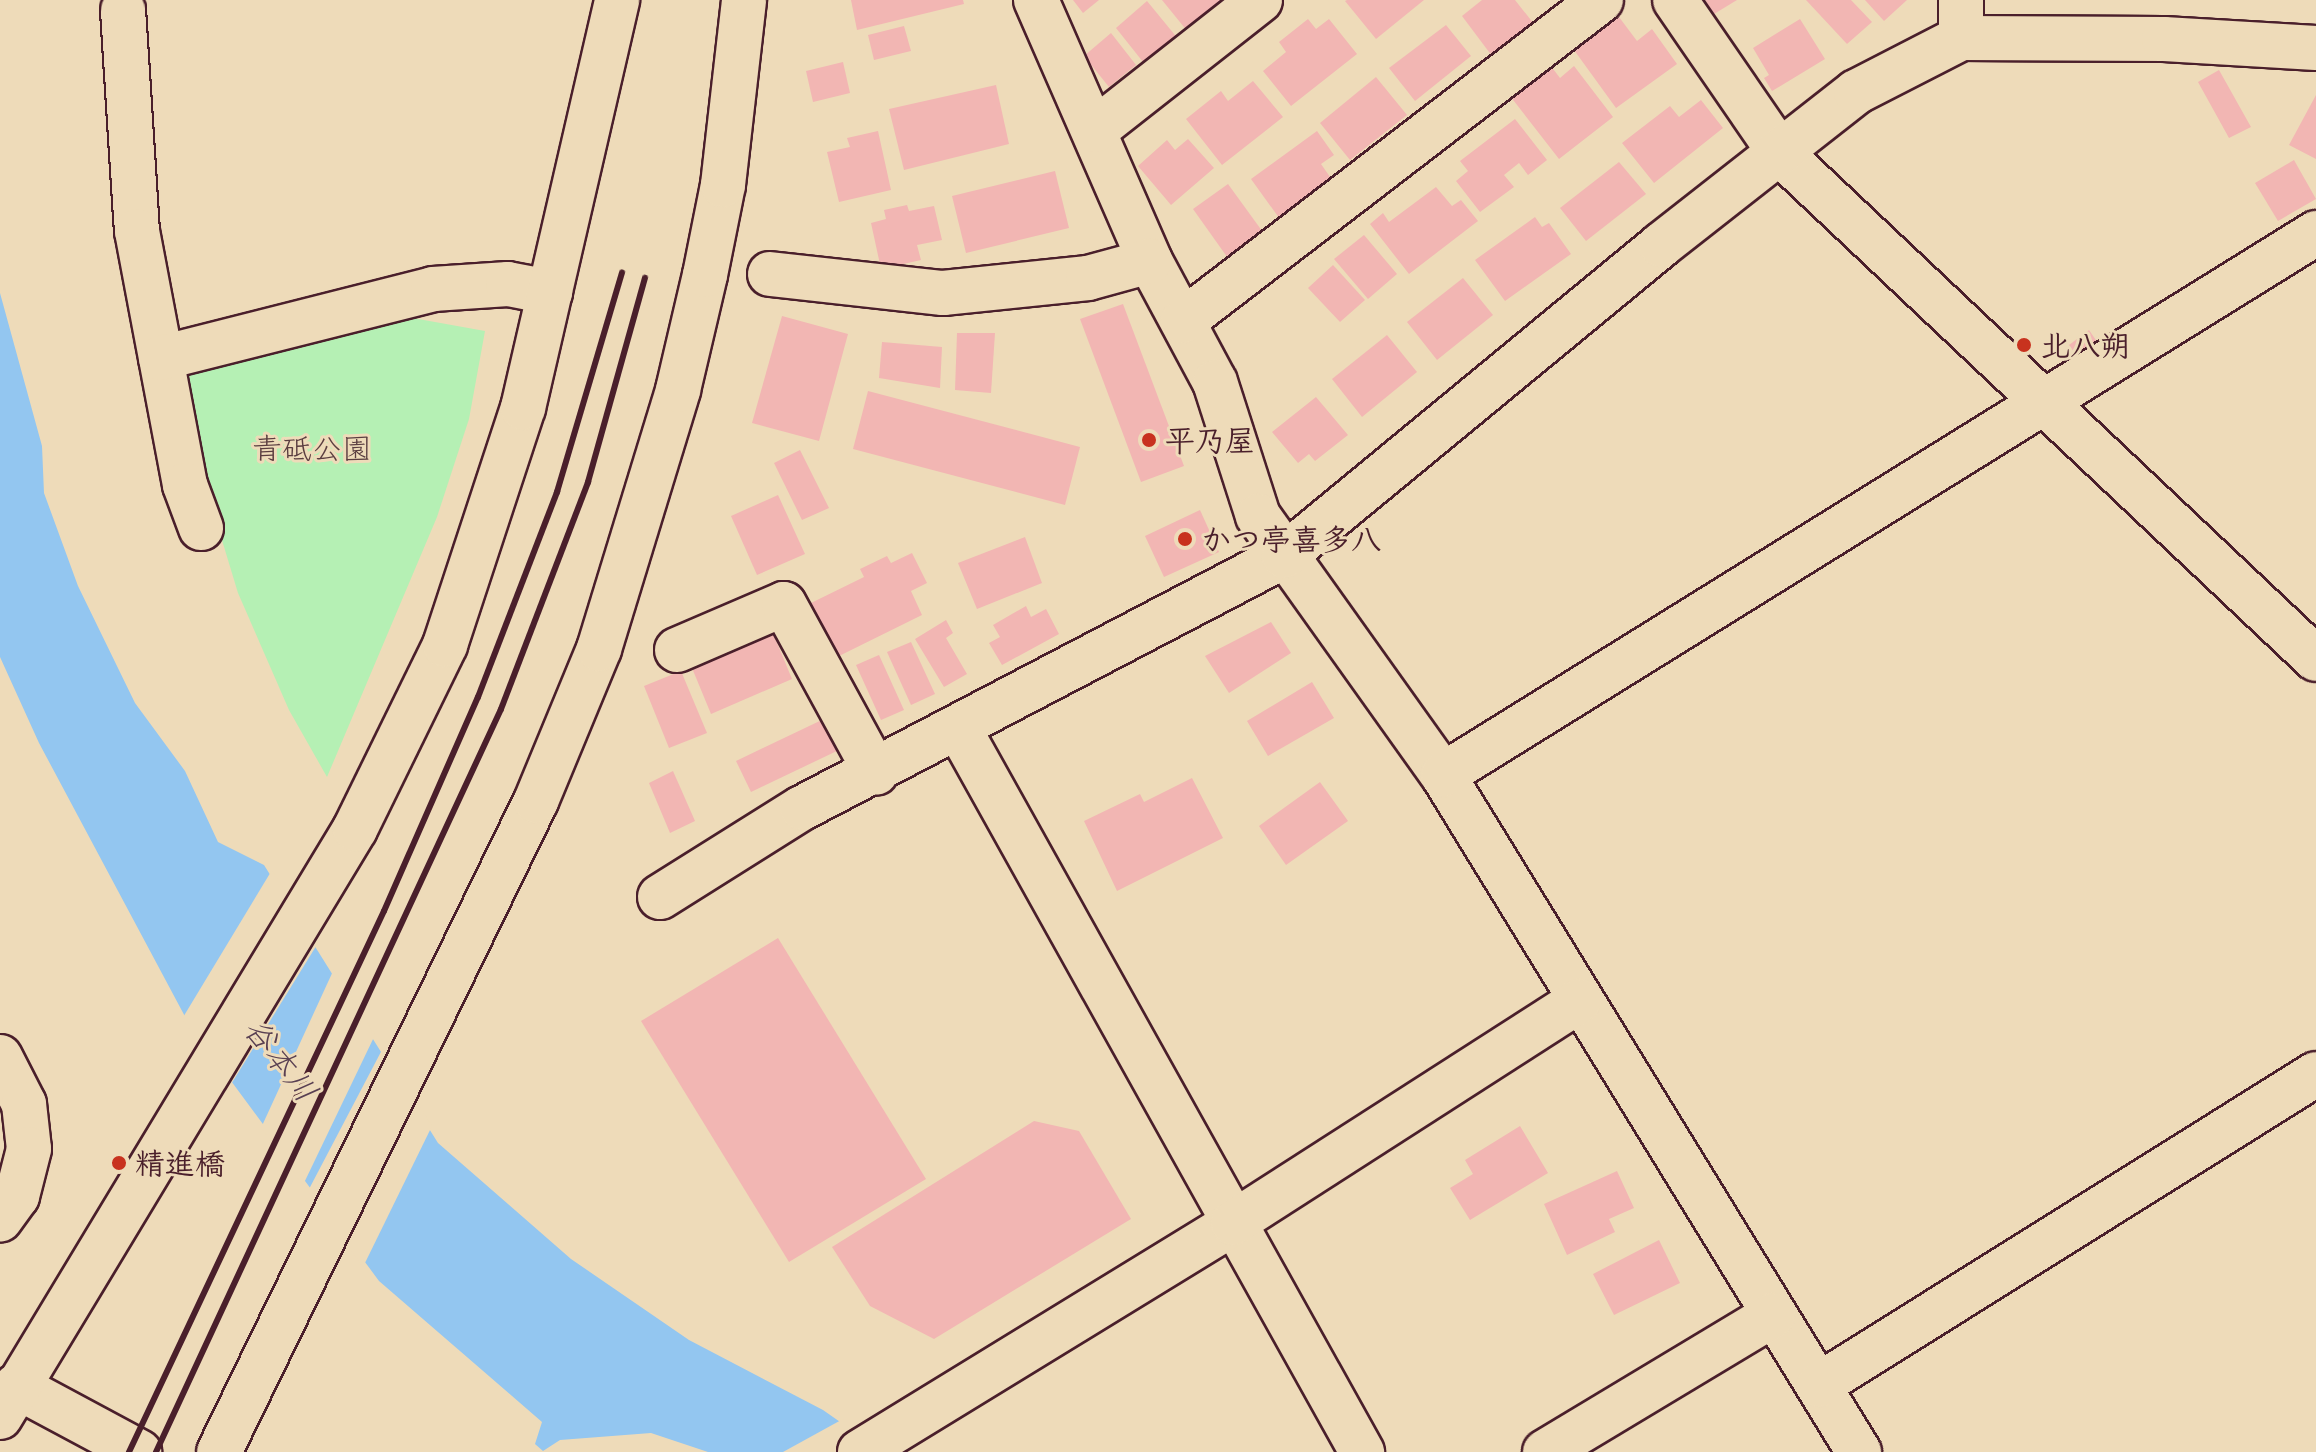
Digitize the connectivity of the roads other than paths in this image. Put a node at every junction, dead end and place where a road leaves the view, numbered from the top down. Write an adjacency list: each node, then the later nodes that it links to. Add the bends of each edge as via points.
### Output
1 (617, 0): 15 (street)
2 (744, 0): 36 (street, via 723,185 678,390 599,649 536,801)
3 (1036, 0): 10 (street)
4 (1260, 0): 10 (street)
5 (1601, 0): 16 (street)
6 (1675, 0): 11 (street)
7 (123, 10): 17 (street, via 137,231)
8 (1959, 11): 9 (street, via 2164,39); 11 (street)
9 (2316, 48)
10 (1095, 130): 13 (street)
11 (1780, 153): 18 (street); 20 (street)
12 (2316, 233): 18 (street)
13 (1150, 261): 14 (street, via 1088,278 943,293); 16 (street)
14 (770, 274)
15 (550, 292): 17 (street, via 508,284 433,289); 34 (street, via 515,435 445,645 344,849)
16 (1183, 321): 20 (street, via 1215,382 1258,516)
17 (161, 358): 19 (street, via 185,485)
18 (2045, 403): 22 (street); 25 (street)
19 (201, 528)
20 (1284, 556): 23 (street); 25 (street)
21 (677, 650): 24 (street, via 784,604)
22 (2316, 659)
23 (959, 729): 24 (street); 31 (street)
24 (876, 773): 26 (street, via 802,808)
25 (1443, 775): 27 (street)
26 (660, 897)
27 (1579, 1001): 31 (street); 32 (street)
28 (0, 1057): 30 (street, via 24,1104 29,1149 17,1196)
29 (2316, 1074): 33 (street)
30 (0, 1219)
31 (1233, 1223): 37 (street); 38 (street)
32 (1773, 1315): 33 (street); 39 (street)
33 (1819, 1385): 40 (street)
34 (8, 1402): 35 (street)
35 (139, 1452)
36 (219, 1452)
37 (860, 1452)
38 (1362, 1452)
39 (1545, 1452)
40 (1859, 1452)

